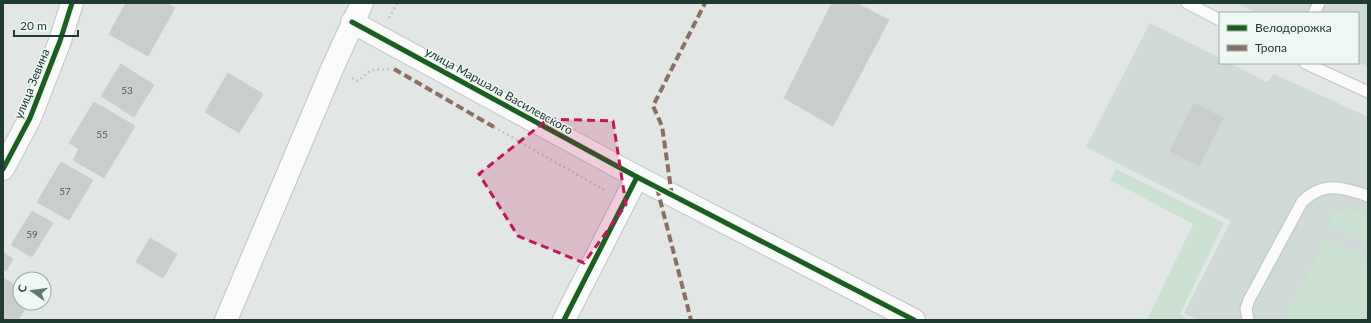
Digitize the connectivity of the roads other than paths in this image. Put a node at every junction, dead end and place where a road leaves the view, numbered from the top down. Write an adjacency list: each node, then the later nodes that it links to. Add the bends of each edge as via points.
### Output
1 (72, 3): 10 (street, улица Зевина, via 33,111)
2 (362, 3): 7 (street)
3 (1187, 3): 6 (lane)
4 (1319, 3): 5 (lane)
5 (1314, 12)
6 (1219, 19)
7 (352, 22): 11 (street, улица Маршала Василевского); 13 (street)
8 (1307, 64): 9 (lane)
9 (1368, 92)
10 (3, 169)
11 (637, 178): 14 (street); 15 (street, улица Маршала Василевского)
12 (1368, 196): 16 (lane, via 1347,188 1330,187 1316,191 1302,202 1249,300 1246,309)
13 (226, 320)
14 (564, 320)
15 (914, 320)
16 (1248, 320)

